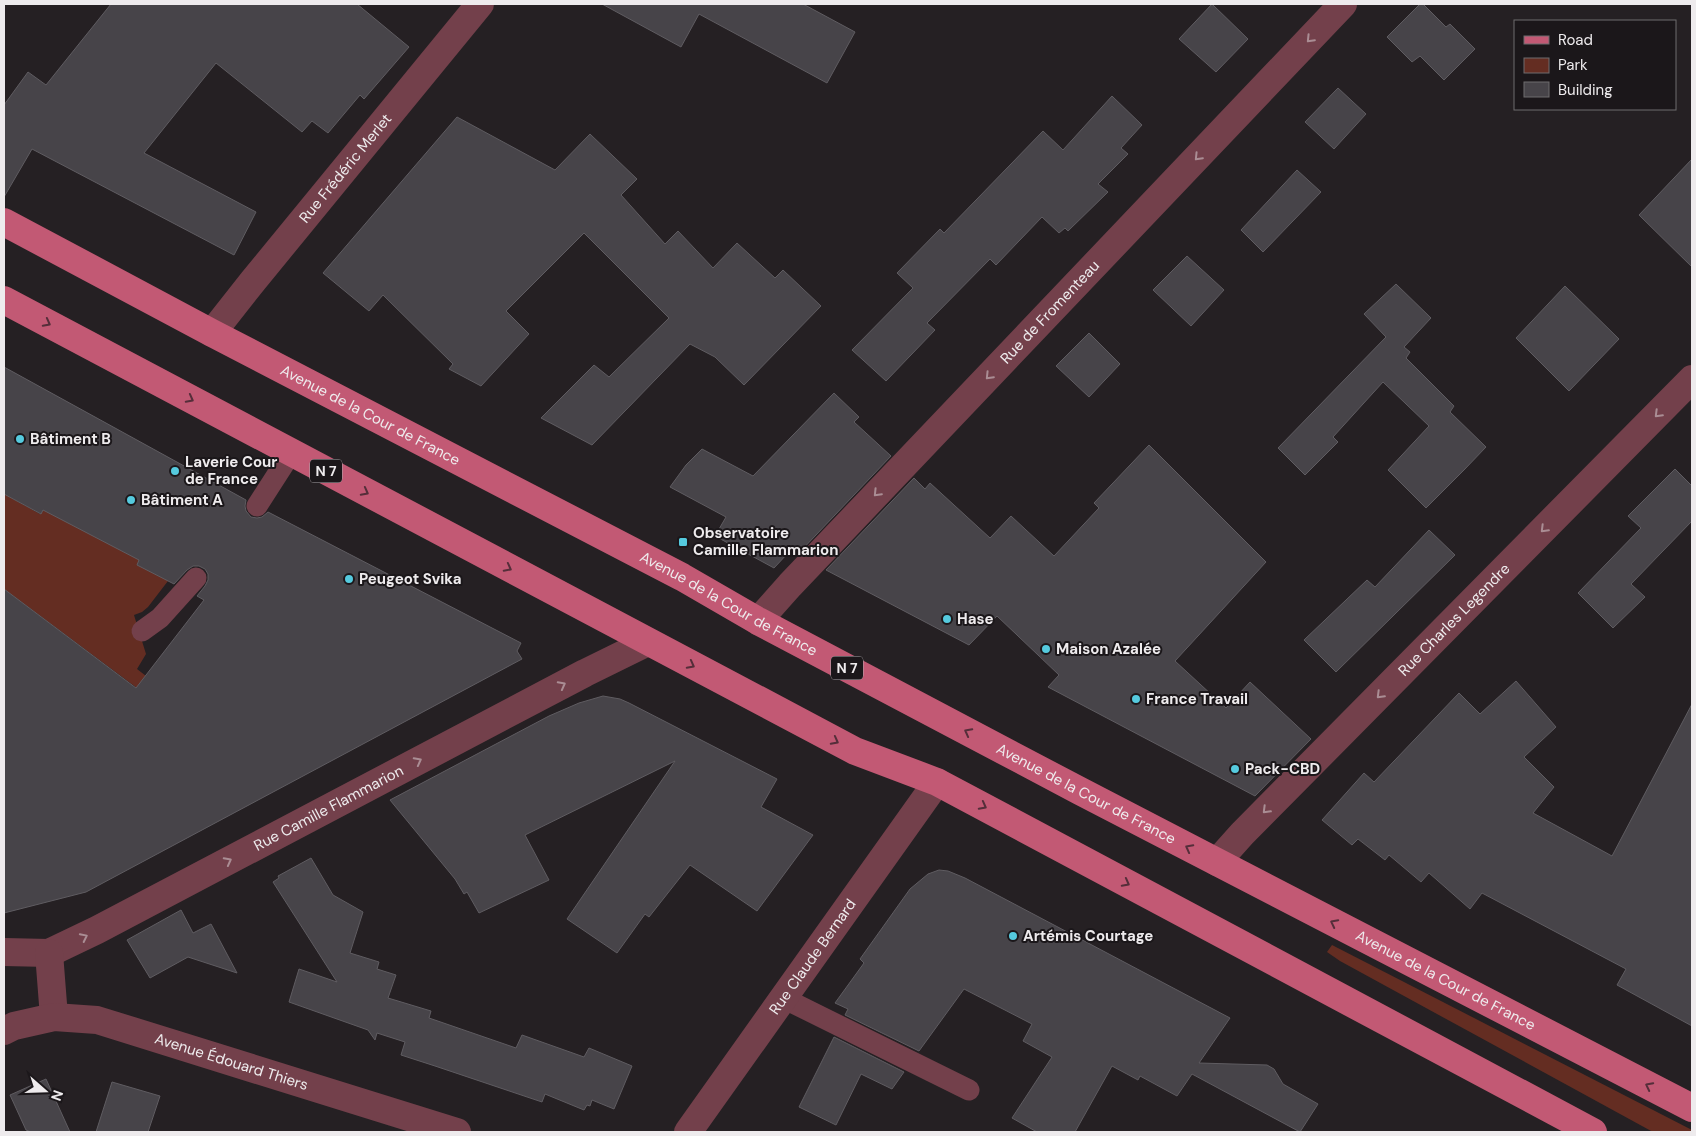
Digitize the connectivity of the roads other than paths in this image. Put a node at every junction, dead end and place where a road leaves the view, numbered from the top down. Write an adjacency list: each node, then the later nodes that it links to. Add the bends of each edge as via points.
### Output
1 (480, 4): 5 (street, Rue Frédéric Merlet)
2 (1343, 4): 10 (street, Rue de Fromenteau, one-way to 10)
3 (4, 222): 5 (main road, Avenue de la Cour de France / N 7)
4 (4, 300): 7 (main road, N 7, one-way to 7)
5 (212, 333): 10 (main road, Avenue de la Cour de France / N 7, via 682,578)
6 (1692, 379): 14 (street, Rue Charles Legendre, one-way to 14)
7 (291, 453): 8 (lane); 12 (main road, N 7, one-way to 12)
8 (257, 506)
9 (196, 578): 11 (lane, via 160,618)
10 (758, 621): 14 (main road, Avenue de la Cour de France / N 7, one-way to 10)
11 (142, 631)
12 (648, 642): 13 (main road, N 7, one-way to 13, via 855,752); 16 (street, Rue Camille Flammarion, one-way to 12)
13 (937, 782): 17 (street, Rue Claude Bernard); 24 (main road, N 7, one-way to 24)
14 (1217, 862): 21 (main road, Avenue de la Cour de France / N 7, one-way to 14)
15 (4, 952): 16 (street, Rue Camille Flammarion)
16 (49, 953): 18 (street)
17 (783, 998): 20 (lane); 23 (street, Rue Claude Bernard)
18 (54, 1017): 19 (street, Avenue Édouard Thiers); 22 (street, Avenue Édouard Thiers, via 97,1020)
19 (4, 1031)
20 (968, 1090)
21 (1692, 1108)
22 (457, 1132)
23 (688, 1132)
24 (1592, 1132)

